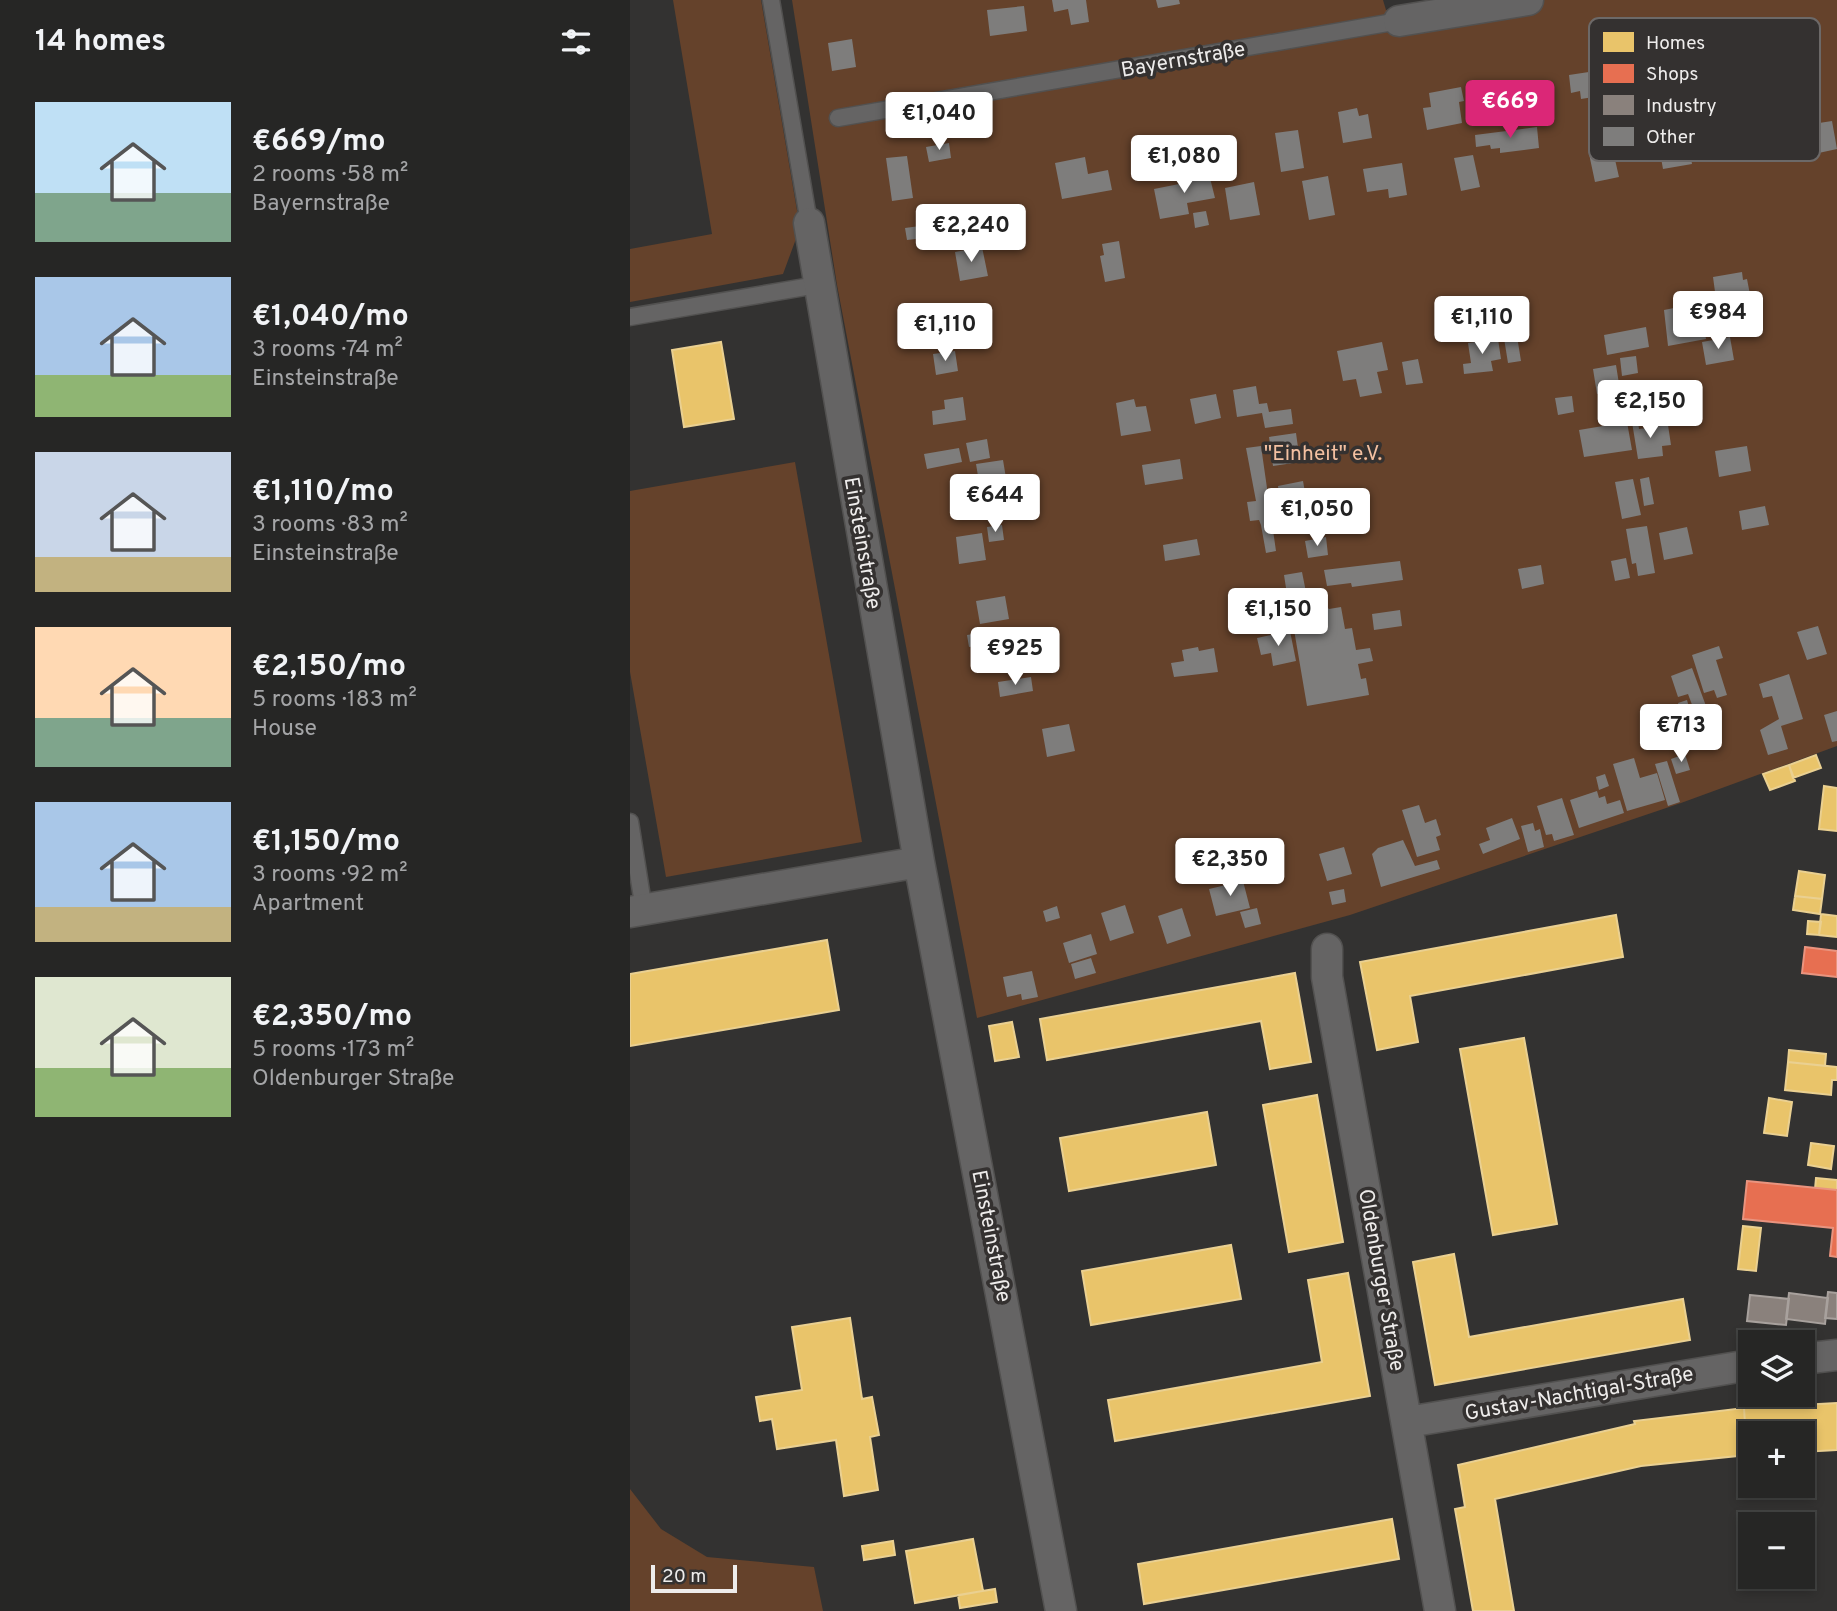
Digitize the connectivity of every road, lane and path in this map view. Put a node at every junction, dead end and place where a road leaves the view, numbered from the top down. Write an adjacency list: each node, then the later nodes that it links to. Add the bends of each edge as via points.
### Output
1 (771, 0): 5 (lane)
2 (1528, 0): 3 (street, Bayernstraße)
3 (1399, 21): 4 (lane, Bayernstraße)
4 (838, 118)
5 (809, 223): 6 (street, Einsteinstraße)
6 (817, 285): 7 (lane); 9 (street, Einsteinstraße)
7 (630, 317)
8 (630, 822): 10 (lane)
9 (919, 862): 10 (street); 16 (street, Einsteinstraße)
10 (637, 911)
11 (1327, 949): 15 (street, Oldenburger Straße, via 1327,977)
12 (1837, 1355): 13 (street)
13 (1815, 1358)
14 (1738, 1367): 15 (street, Gustav-Nachtigal-Straße)
15 (1408, 1422): 17 (street, Oldenburger Straße)
16 (1061, 1611)
17 (1440, 1611)

